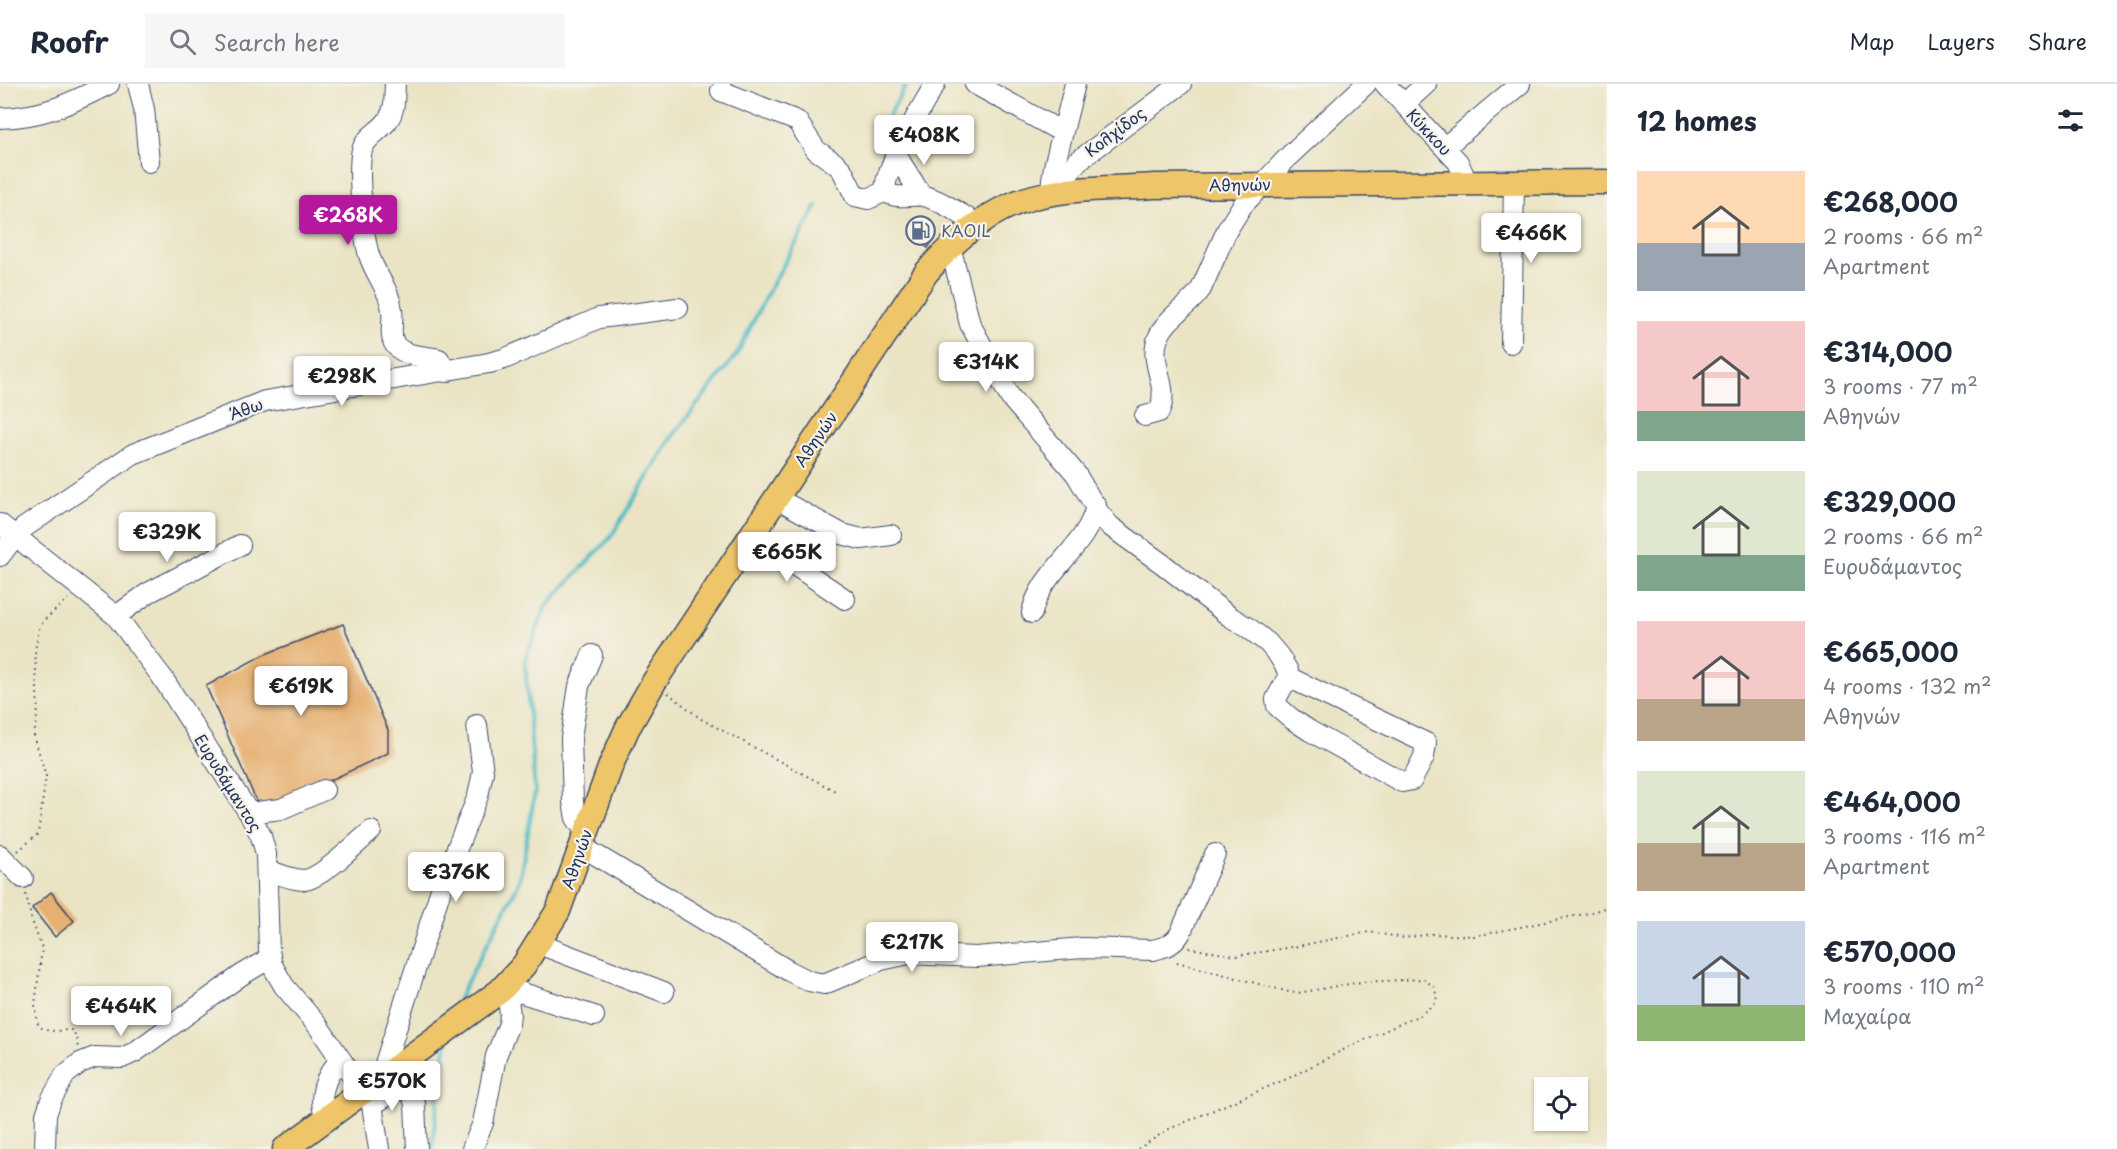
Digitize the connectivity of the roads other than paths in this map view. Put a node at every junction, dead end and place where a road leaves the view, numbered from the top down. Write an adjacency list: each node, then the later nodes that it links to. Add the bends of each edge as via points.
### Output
1 (109, 84): 12 (street)
2 (138, 84): 19 (street)
3 (395, 84): 31 (street, via 392,113 365,142 359,169 369,255 393,310 394,345 405,352 439,359)
4 (935, 84): 18 (street)
5 (1075, 84): 16 (street)
6 (1181, 84): 25 (street, Κολχίδος, via 1078,161)
7 (1366, 84): 21 (street)
8 (1385, 84): 14 (street, Κύκκου)
9 (1426, 84): 14 (street)
10 (1520, 84): 17 (street)
11 (978, 85): 16 (street)
12 (82, 90): 15 (street, via 71,104)
13 (721, 91): 24 (street, via 797,121 816,150 842,170 855,196 867,199)
14 (1404, 104): 17 (street, Κύκκου)
15 (0, 118)
16 (1062, 132): 25 (street, via 1053,174)
17 (1445, 147): 22 (street, Κύκκου, via 1462,170)
18 (896, 155): 24 (street); 26 (street)
19 (149, 162)
20 (1607, 182): 23 (main road, Αθηνών)
21 (1261, 184): 22 (main road, Αθηνών); 25 (main road, Αθηνών); 32 (street, via 1227,230 1195,297 1161,333 1155,355 1163,404 1159,411)
22 (1462, 184): 23 (main road, Αθηνών)
23 (1514, 184): 30 (street)
24 (885, 191): 26 (street)
25 (1059, 192): 27 (main road, Αθηνών, via 1011,205)
26 (922, 196): 27 (street, via 939,201)
27 (977, 224): 28 (main road, Αθηνών)
28 (950, 246): 33 (main road, Αθηνών, via 926,273); 34 (street, via 970,324 1000,380 1026,418 1076,474)
29 (678, 308): 31 (street, Άθω, via 599,318 504,359)
30 (1511, 343)
31 (446, 372): 35 (street, Άθω, via 264,401 133,454 48,510)
32 (1145, 416)
33 (776, 498): 36 (street, via 842,534 861,539); 37 (main road, Αθηνών)
34 (1096, 505): 41 (street, via 1087,530 1044,587); 44 (street, via 1116,532 1268,643 1286,665)
35 (8, 530): 39 (street, Άθω); 42 (street, Ευρυδάμαντος)
36 (891, 535)
37 (751, 536): 40 (street); 49 (main road, Αθηνών, via 654,682 620,744)
38 (240, 545): 42 (street, via 148,593)
39 (0, 556)
40 (845, 599)
41 (1032, 613)
42 (116, 616): 47 (street, Ευρυδάμαντος, via 162,677)
43 (592, 655): 49 (street, via 579,686 571,738 573,802)
44 (1288, 677): 44 (street, via 1276,699 1283,712 1402,782 1412,780 1424,757 1426,743)
45 (477, 725): 60 (street, via 483,772 478,796 443,883)
46 (324, 790): 47 (street, via 281,809)
47 (249, 813): 52 (street, Ευρυδάμαντος, via 264,844)
48 (371, 831): 52 (street, via 311,878 291,879)
49 (584, 840): 50 (street, via 780,965 820,984 899,955 976,957 1082,948 1162,948 1180,934); 54 (main road, Αθηνών, via 558,911)
50 (1215, 854)
51 (3, 858): 53 (street)
52 (268, 870): 55 (street, Ευρυδάμαντος)
53 (23, 878)
54 (539, 944): 56 (main road, Αθηνών); 57 (street)
55 (270, 958): 59 (street, Ευρυδάμαντος, via 284,986); 62 (street, via 135,1052 122,1058 96,1057 65,1075 46,1115)
56 (504, 988): 58 (street); 60 (main road, Αθηνών); 66 (street, via 509,1024 496,1056 483,1123)
57 (664, 992)
58 (594, 1016)
59 (341, 1060): 60 (street, Ευρυδάμαντος); 61 (street, via 331,1071 324,1090 321,1105)
60 (370, 1092): 61 (main road, Αθηνών); 64 (street); 65 (street, via 410,1090 415,1104)
61 (327, 1118): 63 (main road, Αθηνών)
62 (48, 1147)
63 (285, 1149)
64 (380, 1149)
65 (417, 1149)
66 (472, 1149)

